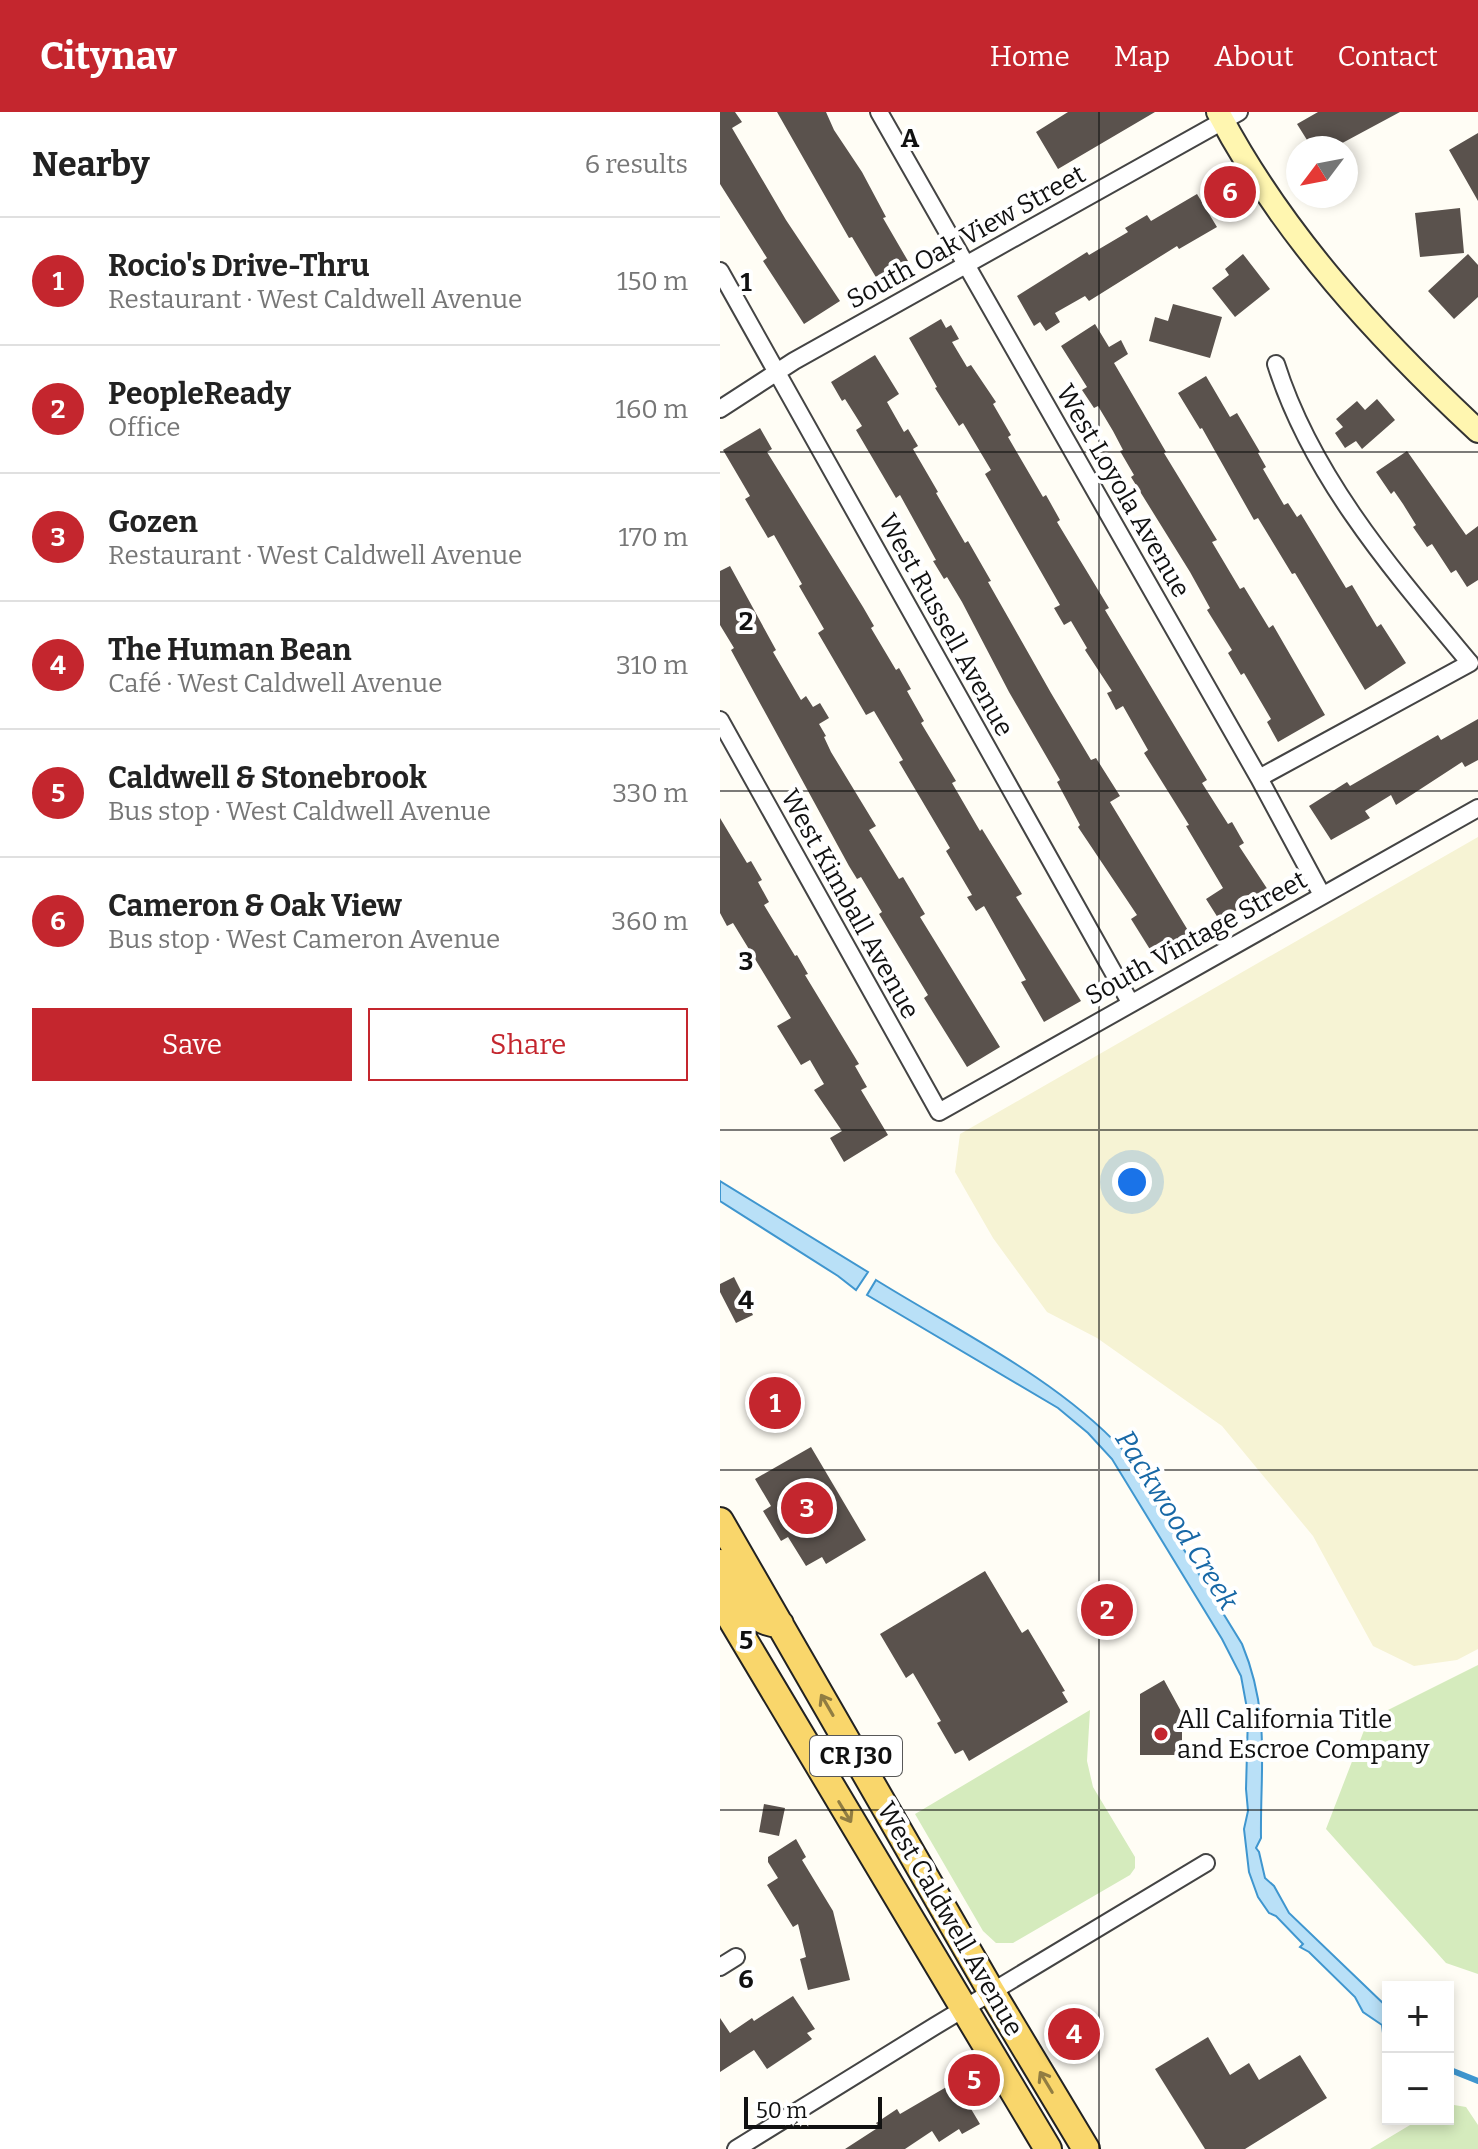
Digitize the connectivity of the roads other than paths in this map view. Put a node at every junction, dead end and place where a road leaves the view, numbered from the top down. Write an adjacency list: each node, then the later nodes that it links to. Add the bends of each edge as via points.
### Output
1 (879, 112): 3 (street, West Loyola Avenue)
2 (1226, 115): 3 (street, South Oak View Street); 8 (street, via 1274,201 1341,290)
3 (965, 264): 6 (street, South Oak View Street); 10 (street, West Loyola Avenue)
4 (720, 271): 6 (street, West Russell Avenue)
5 (1276, 364): 10 (street, via 1288,404 1343,499 1470,663)
6 (776, 371): 7 (street, South Oak View Street); 13 (street, West Russell Avenue)
7 (720, 409)
8 (1478, 431)
9 (720, 720): 14 (street, West Kimball Avenue)
10 (1259, 778): 12 (street, West Loyola Avenue)
11 (1478, 808): 12 (street, South Vintage Street)
12 (1322, 895): 13 (street, South Vintage Street)
13 (1130, 1002): 14 (street, South Vintage Street)
14 (939, 1112)
15 (720, 1521): 18 (main road, West Caldwell Avenue / CR J30)
16 (720, 1563): 18 (main road, via 745,1606 770,1624)
17 (720, 1600): 23 (main road, West Caldwell Avenue / CR J30, one-way to 23)
18 (780, 1624): 22 (main road, West Caldwell Avenue / CR J30, one-way to 18)
19 (1206, 1863): 22 (street)
20 (736, 1957): 21 (street)
21 (720, 1967)
22 (991, 1991): 23 (street); 26 (main road, West Caldwell Avenue / CR J30, one-way to 22)
23 (963, 2009): 24 (street); 25 (main road, West Caldwell Avenue / CR J30)
24 (736, 2149)
25 (1048, 2149)
26 (1086, 2149)

